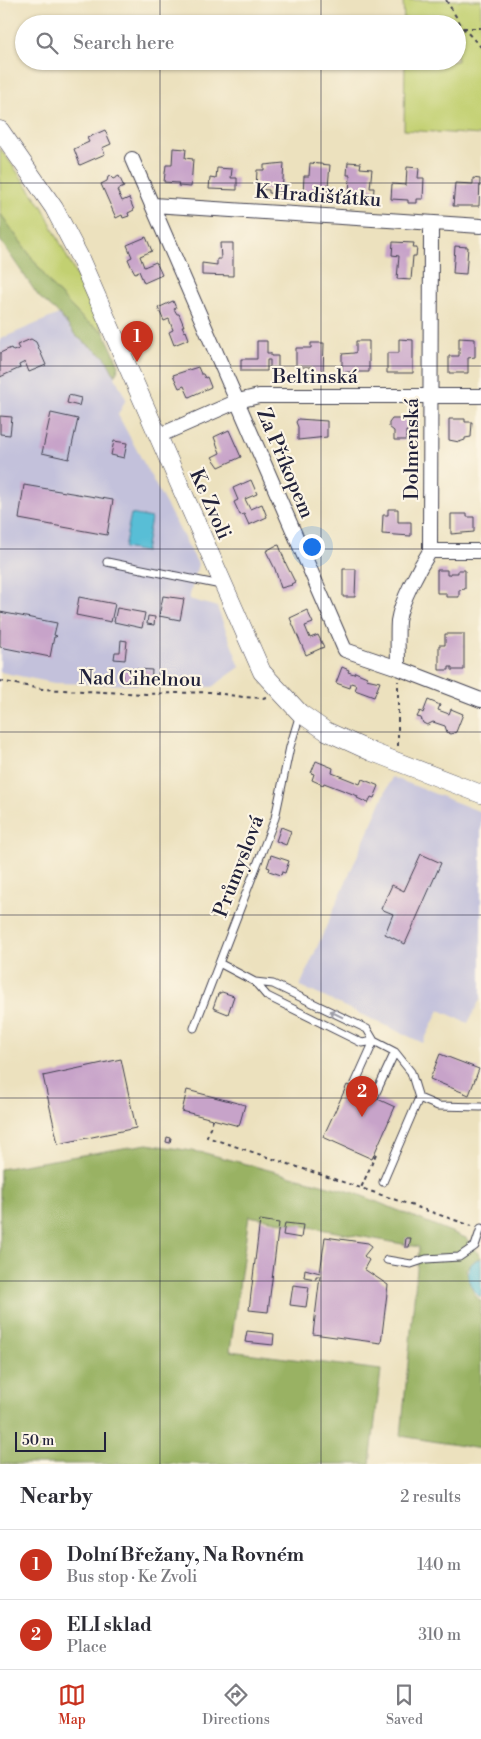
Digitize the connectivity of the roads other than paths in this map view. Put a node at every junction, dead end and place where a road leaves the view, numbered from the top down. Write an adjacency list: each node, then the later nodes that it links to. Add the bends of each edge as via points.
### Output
1 (0, 130): 9 (street, Ke Zvoli, via 54,208 79,256)
2 (132, 159): 3 (street, Za Příkopem)
3 (153, 205): 4 (street, K Hradišťátku); 8 (street, Za Příkopem)
4 (431, 223): 5 (street, K Hradišťátku); 6 (street, Dolmenská)
5 (481, 226)
6 (431, 396): 7 (street, Beltinská); 8 (street, Beltinská, via 259,396); 10 (street, Dolmenská)
7 (481, 396)
8 (238, 401): 9 (street, Beltinská); 14 (street, Za Příkopem, via 345,650)
9 (158, 436): 13 (street, Ke Zvoli)
10 (430, 551): 11 (street); 14 (street, Dolmenská, via 400,611)
11 (481, 552)
12 (107, 562): 13 (lane)
13 (224, 585): 16 (street, Ke Zvoli, via 262,672)
14 (398, 668): 15 (street, Za Příkopem)
15 (481, 700)
16 (300, 713): 17 (street, Ke Zvoli, via 326,730 394,761); 18 (lane, Průmyslová, via 275,818)
17 (481, 794)
18 (219, 963): 19 (lane); 20 (lane, Průmyslová)
19 (255, 982): 21 (lane, via 267,996 362,1043); 21 (lane, one-way to 19, via 367,1029 273,984)
20 (194, 1028)
21 (374, 1042): 22 (lane); 23 (lane)
22 (395, 1052): 24 (lane); 25 (lane, via 411,1072)
23 (353, 1088)
24 (374, 1097)
25 (419, 1098): 26 (lane, via 438,1106); 27 (lane)
26 (481, 1108)
27 (382, 1182)
28 (481, 1228): 29 (lane, via 475,1246 459,1257 426,1259 411,1264)
29 (387, 1260)

